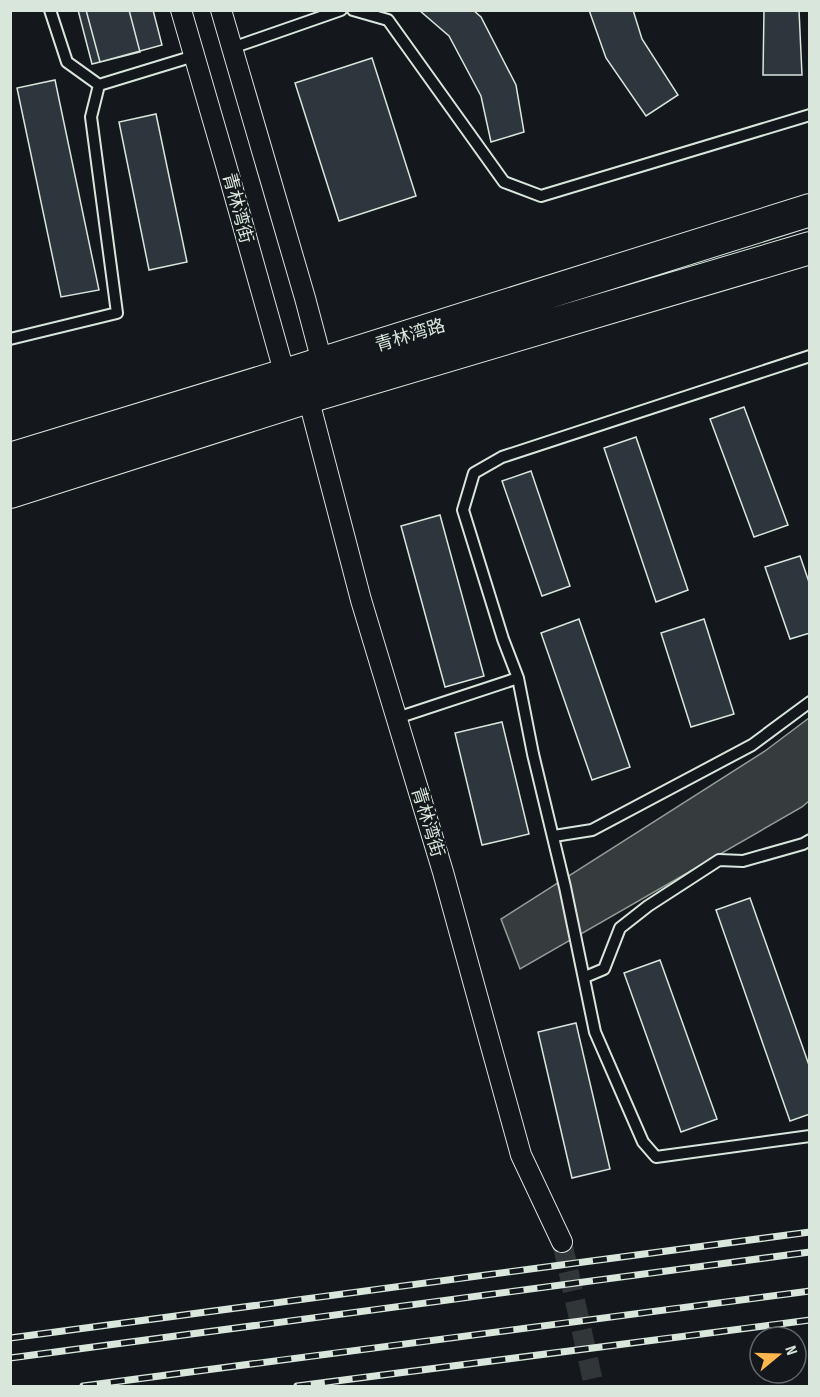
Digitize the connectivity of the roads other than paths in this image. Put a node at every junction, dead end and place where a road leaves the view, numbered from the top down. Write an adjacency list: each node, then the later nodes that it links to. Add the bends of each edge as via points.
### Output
1 (50, 10): 8 (lane, via 67,62)
2 (181, 10): 7 (street, 青林湾街)
3 (221, 10): 6 (street)
4 (342, 10): 6 (lane)
5 (353, 10): 9 (lane, via 388,20 504,182 541,196)
6 (232, 48): 14 (street)
7 (194, 56): 8 (lane); 15 (street, 青林湾街)
8 (99, 85): 12 (lane, via 91,117 117,312)
9 (810, 115)
10 (810, 210): 14 (main road, 青林湾路)
11 (810, 248): 16 (main road, 青林湾路)
12 (10, 339)
13 (810, 356): 19 (lane, via 502,457 474,473 463,510)
14 (322, 362): 15 (main road, 青林湾路); 16 (street)
15 (285, 375): 16 (street); 17 (main road, 青林湾路)
16 (308, 397): 18 (main road, 青林湾路); 21 (street, 青林湾街, via 361,600)
17 (10, 459)
18 (10, 492)
19 (518, 678): 21 (lane); 22 (lane)
20 (810, 702): 22 (lane, via 752,745 592,831)
21 (397, 718): 26 (street, 青林湾街, via 521,1155)
22 (554, 836): 24 (lane)
23 (810, 840): 24 (lane, via 743,861 719,860 620,928 604,969)
24 (585, 977): 25 (lane, via 595,1032 643,1142 656,1157)
25 (810, 1136)
26 (562, 1242)

